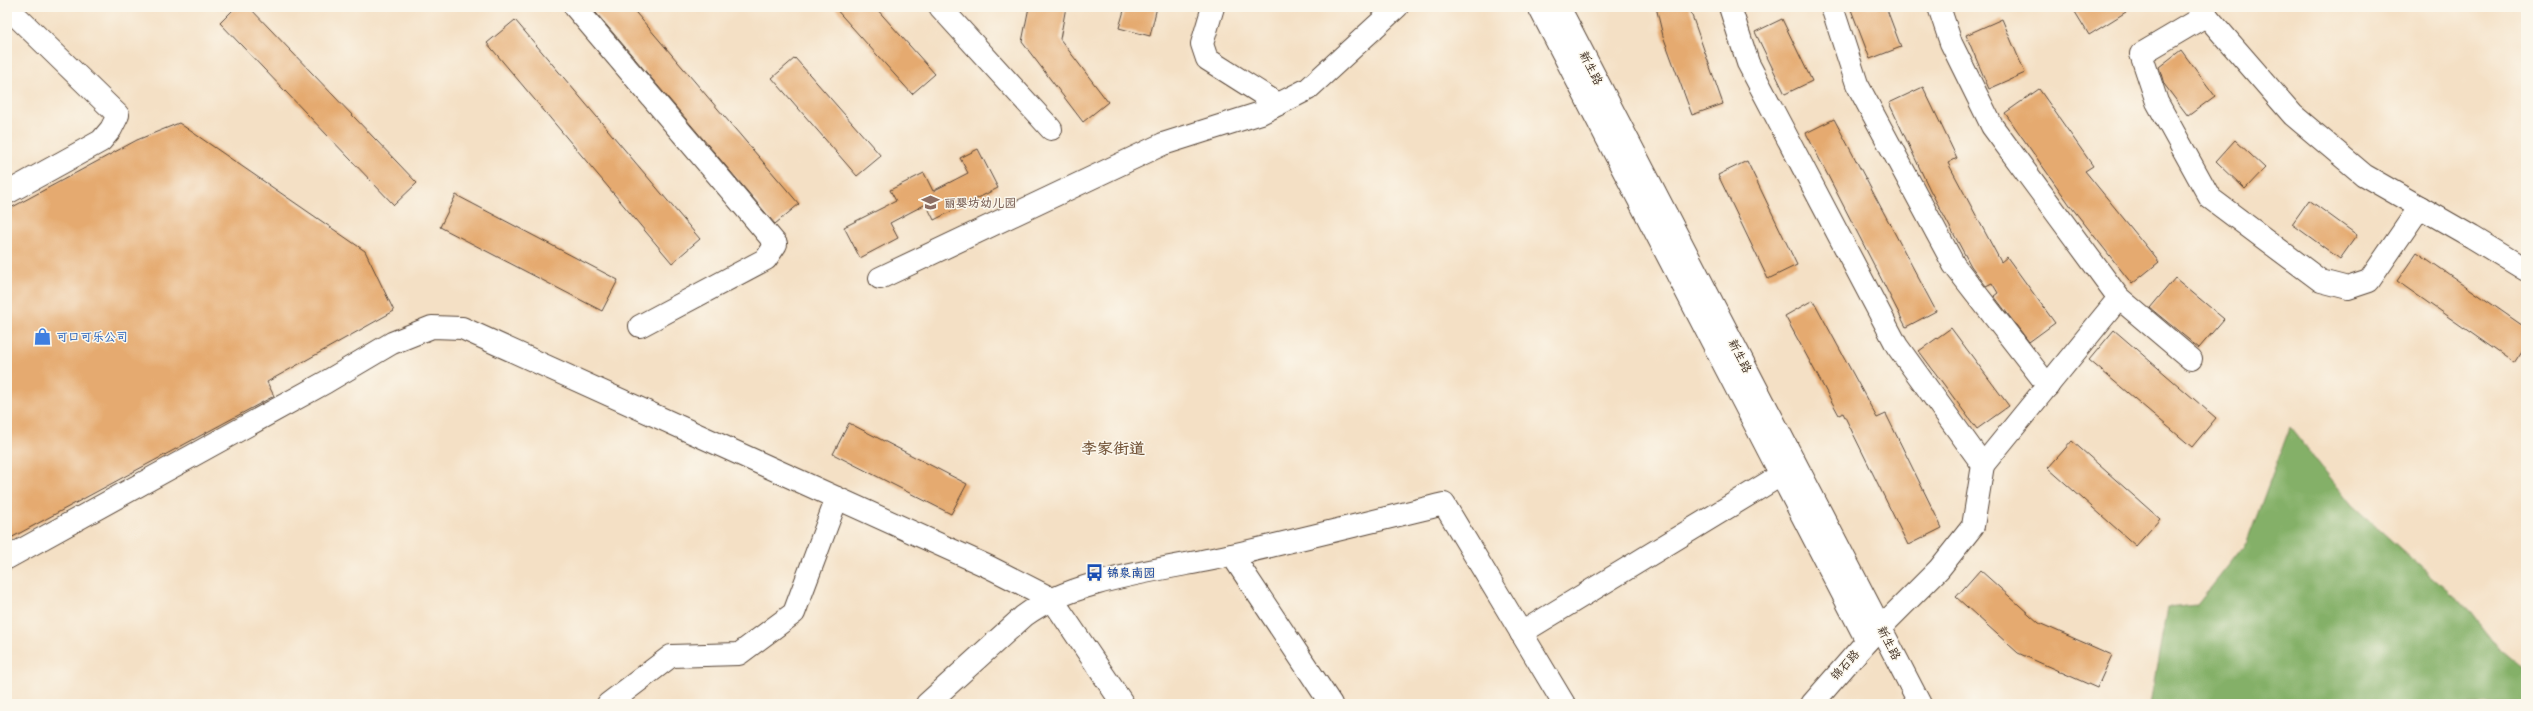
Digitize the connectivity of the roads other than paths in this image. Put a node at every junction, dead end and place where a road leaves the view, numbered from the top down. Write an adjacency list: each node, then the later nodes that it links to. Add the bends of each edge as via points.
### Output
1 (7, 7): 14 (street, via 118,115 112,129 101,141)
2 (575, 7): 19 (street, via 776,244 766,259)
3 (940, 7): 13 (street)
4 (1213, 7): 12 (street, via 1202,44 1207,59)
5 (1397, 7): 12 (street, via 1308,89)
6 (1539, 7): 23 (street, 新生路)
7 (1559, 7): 29 (street, 新生路)
8 (1730, 7): 22 (street, via 1748,63 1897,346)
9 (1832, 7): 21 (street, via 1857,84 1954,265)
10 (1939, 7): 18 (street, via 1951,43 1992,126)
11 (2203, 11): 15 (street, via 2293,115 2364,175); 15 (street, via 2141,54 2157,102 2210,198 2322,282 2348,288 2369,280)
12 (1278, 104): 17 (street, via 1261,113 1163,144)
13 (1051, 129)
14 (7, 193)
15 (2420, 207): 16 (street)
16 (2526, 270)
17 (880, 278)
18 (2119, 298): 20 (street); 21 (street)
19 (640, 326)
20 (2191, 359)
21 (2048, 386): 22 (street)
22 (1983, 465): 29 (street, 锦石路, via 1973,526 1939,569)
23 (1781, 475): 28 (street); 29 (street, 新生路)
24 (837, 498): 26 (street, via 462,328 432,327 392,343); 27 (street); 30 (street, via 794,613 739,654 671,656)
25 (1232, 555): 27 (street, via 1100,583); 28 (street, via 1444,504); 33 (street)
26 (7, 558)
27 (1052, 599): 31 (street, via 1038,605 1024,616); 32 (street)
28 (1521, 633): 34 (street)
29 (1873, 634): 35 (street, 锦石路); 36 (street, 新生路)
30 (608, 704)
31 (927, 704)
32 (1122, 704)
33 (1330, 704)
34 (1564, 704)
35 (1812, 704)
36 (1920, 704)

